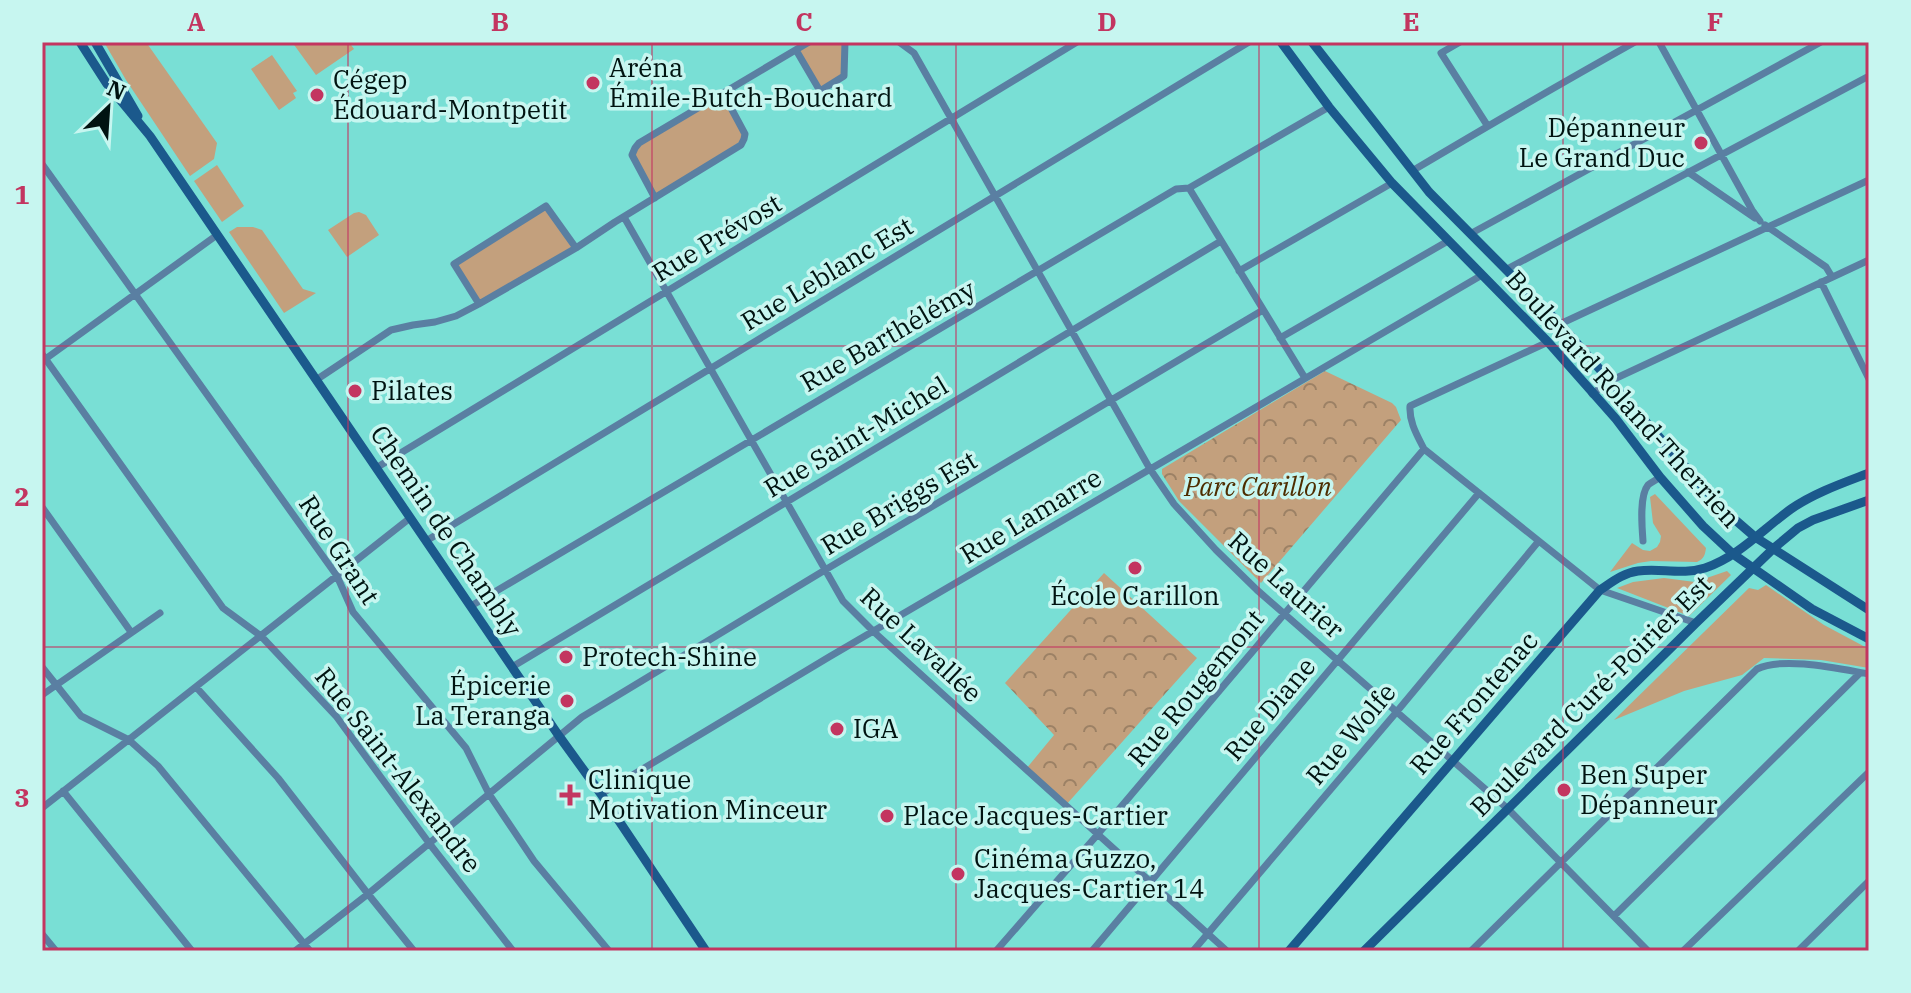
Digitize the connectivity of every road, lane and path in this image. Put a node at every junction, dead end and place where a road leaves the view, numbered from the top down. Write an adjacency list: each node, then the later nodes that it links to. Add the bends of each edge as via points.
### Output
1 (80, 42): 23 (main road, Chemin de Chambly)
2 (95, 42): 23 (main road, Chemin de Chambly)
3 (809, 42): 15 (street)
4 (845, 42): 15 (street, via 844,76 820,91)
5 (899, 42): 16 (street)
6 (920, 42): 16 (street)
7 (1077, 42): 21 (street, Rue Prévost)
8 (1249, 42): 31 (street, Rue Leblanc Est)
9 (1281, 42): 19 (main road, Boulevard Roland-Therrien)
10 (1312, 42): 26 (main road, Boulevard Roland-Therrien)
11 (1460, 42): 22 (street, via 1441,53)
12 (1635, 42): 22 (street)
13 (1659, 42): 20 (street)
14 (1821, 42): 20 (street)
15 (796, 50): 18 (street)
16 (914, 53): 21 (street, Rue Laurier)
17 (1869, 76): 24 (street)
18 (723, 93): 32 (street, via 745,134 741,145); 32 (street, via 635,148 632,155)
19 (1329, 107): 29 (main road, Boulevard Roland-Therrien); 30 (street, Rue Barthélémy)
20 (1696, 110): 24 (street); 35 (street)
21 (952, 119): 31 (street, Rue Laurier); 47 (street, Rue Prévost)
22 (1487, 125): 26 (street)
23 (150, 136): 36 (main road, Chemin de Chambly)
24 (1721, 154): 27 (street); 34 (street)
25 (42, 164): 48 (street, Rue Grant)
26 (1412, 171): 35 (main road, Boulevard Roland-Therrien)
27 (1688, 172): 34 (street); 41 (street)
28 (1869, 180): 34 (street)
29 (1392, 183): 38 (main road, Boulevard Roland-Therrien); 43 (street)
30 (1189, 188): 37 (street); 42 (street, Rue Barthélémy, via 1176,189)
31 (995, 195): 42 (street, Rue Laurier); 58 (street, Rue Leblanc Est)
32 (655, 198): 33 (street)
33 (624, 217): 39 (street); 47 (street, Rue Lavallée)
34 (1764, 224): 45 (street, via 1826,267); 51 (street)
35 (1470, 234): 41 (main road, Boulevard Roland-Therrien)
36 (217, 235): 48 (street); 61 (main road, Chemin de Chambly)
37 (1221, 241): 43 (street); 52 (street, Rue Saint-Michel)
38 (1448, 241): 44 (main road, Boulevard Roland-Therrien); 53 (street)
39 (576, 248): 49 (street); 49 (street, via 546,206 454,264)
40 (1869, 260): 45 (street)
41 (1507, 269): 51 (main road, Boulevard Roland-Therrien)
42 (1039, 271): 52 (street, Rue Laurier); 65 (street, Rue Barthélémy)
43 (1239, 271): 50 (street)
44 (1482, 275): 54 (main road, Boulevard Roland-Therrien); 59 (street, Rue Lamarre)
45 (1832, 277): 46 (street)
46 (1821, 282): 57 (street); 62 (street)
47 (667, 291): 58 (street, Rue Lavallée); 67 (street, Rue Prévost)
48 (135, 294): 55 (street); 84 (street, Rue Grant)
49 (479, 304): 61 (street, via 456,316 391,330)
50 (1263, 310): 53 (street); 64 (street, Rue Briggs Est)
51 (1560, 324): 62 (main road, Boulevard Roland-Therrien)
52 (1072, 330): 64 (street, Rue Laurier); 73 (street, Rue Saint-Michel)
53 (1280, 338): 59 (street)
54 (1548, 342): 63 (main road, Boulevard Roland-Therrien); 66 (street, via 1410,406)
55 (43, 358): 93 (street, Rue Saint-Alexandre, via 223,608)
56 (1869, 358): 57 (street)
57 (1859, 362): 60 (street)
58 (711, 368): 65 (street, Rue Lavallée); 77 (street, Rue Leblanc Est)
59 (1305, 378): 68 (street, Rue Lamarre)
60 (1869, 379)
61 (316, 380): 67 (main road, Chemin de Chambly)
62 (1610, 381): 63 (street); 76 (main road, Boulevard Roland-Therrien)
63 (1592, 394): 70 (main road, Boulevard Roland-Therrien)
64 (1112, 400): 68 (street, Rue Laurier); 83 (street, Rue Briggs Est)
65 (751, 440): 73 (street, Rue Lavallée); 86 (street, Rue Barthélémy)
66 (1424, 449): 71 (street); 89 (street, Rue Rougemont)
67 (376, 468): 75 (main road, Chemin de Chambly)
68 (1150, 469): 89 (street, Rue Laurier, via 1205,539); 92 (street, Rue Lamarre)
69 (1869, 473): 76 (main road, Boulevard Curé-Poirier Est, via 1799,504)
70 (1660, 477): 78 (street, via 1644,494); 81 (main road, Boulevard Roland-Therrien)
71 (1479, 493): 79 (street); 95 (street, Rue Diane)
72 (1869, 500): 80 (main road, Boulevard Curé-Poirier Est, via 1813,520)
73 (787, 502): 83 (street, Rue Lavallée); 97 (street, Rue Saint-Michel)
74 (42, 507): 91 (street)
75 (410, 518): 77 (main road, Chemin de Chambly); 84 (street)
76 (1755, 537): 80 (main road, Boulevard Roland-Therrien); 81 (main road, Boulevard Curé-Poirier Est)
77 (426, 541): 86 (main road, Chemin de Chambly)
78 (1643, 541)
79 (1538, 542): 85 (street); 102 (street, Rue Wolfe)
80 (1774, 548): 82 (main road, Boulevard Curé-Poirier Est); 87 (main road, Boulevard Roland-Therrien)
81 (1733, 554): 82 (main road, Boulevard Roland-Therrien); 85 (main road, Rue Frontenac, via 1687,571 1637,571)
82 (1753, 568): 90 (main road, Boulevard Curé-Poirier Est); 94 (main road, Boulevard Roland-Therrien, via 1812,609)
83 (825, 570): 92 (street, Rue Lavallée, via 843,601); 103 (street, Rue Briggs Est)
84 (337, 576): 93 (street); 108 (street, Rue Grant, via 353,612 466,748)
85 (1600, 590): 90 (street); 105 (main road, Rue Frontenac)
86 (471, 606): 97 (main road, Chemin de Chambly)
87 (1869, 610)
88 (160, 613): 91 (street)
89 (1284, 614): 95 (street, Rue Laurier); 112 (street, Rue Rougemont)
90 (1696, 623): 111 (main road, Boulevard Curé-Poirier Est)
91 (131, 632): 99 (street)
92 (874, 632): 109 (street, Rue Lamarre); 112 (street, Rue Lavallée)
93 (261, 636): 100 (street); 113 (street, Rue Saint-Alexandre, via 336,716)
94 (1869, 639)
95 (1338, 660): 102 (street, Rue Laurier); 116 (street, Rue Diane)
96 (42, 667): 99 (street)
97 (512, 667): 103 (main road, Chemin de Chambly)
98 (1864, 674): 114 (street, via 1813,665 1757,669); 118 (street)
99 (56, 686): 101 (street); 104 (street, via 81,716)
100 (196, 687): 104 (street); 117 (street, via 278,778)
101 (42, 695)
102 (1398, 711): 105 (street, Rue Laurier); 120 (street, Rue Wolfe)
103 (559, 736): 108 (street, Rue Briggs Est); 109 (main road, Chemin de Chambly)
104 (129, 740): 107 (street); 121 (street, via 158,766)
105 (1454, 761): 111 (street, Rue Laurier); 134 (main road, Rue Frontenac)
106 (1869, 772): 138 (street)
107 (63, 791): 110 (street); 123 (street)
108 (489, 794): 113 (street, Rue Briggs Est); 128 (street, Rue Grant, via 534,861)
109 (601, 794): 129 (main road, Chemin de Chambly)
110 (42, 808)
111 (1508, 809): 114 (street, Rue Laurier); 135 (main road, Boulevard Curé-Poirier Est)
112 (1098, 834): 116 (street, Rue Lavallée); 130 (street, Rue Rougemont)
113 (429, 843): 117 (street, Rue Briggs Est); 127 (street, Rue Saint-Alexandre)
114 (1561, 862): 118 (street, Rue Laurier); 136 (street)
115 (1869, 881): 139 (street)
116 (1151, 882): 120 (street, Rue Lavallée); 131 (street, Rue Diane)
117 (368, 894): 121 (street, Rue Briggs Est); 126 (street)
118 (1614, 916): 137 (street, Rue Laurier)
119 (42, 934): 122 (street)
120 (1208, 934): 132 (street, Rue Wolfe); 133 (street, Rue Lavallée)
121 (304, 944): 124 (street, Rue Briggs Est); 125 (street)
122 (56, 951)
123 (192, 951)
124 (295, 951)
125 (310, 951)
126 (414, 951)
127 (513, 951)
128 (609, 951)
129 (706, 951)
130 (996, 951)
131 (1092, 951)
132 (1193, 951)
133 (1227, 951)
134 (1289, 951)
135 (1364, 951)
136 (1471, 951)
137 (1648, 951)
138 (1683, 951)
139 (1798, 951)

